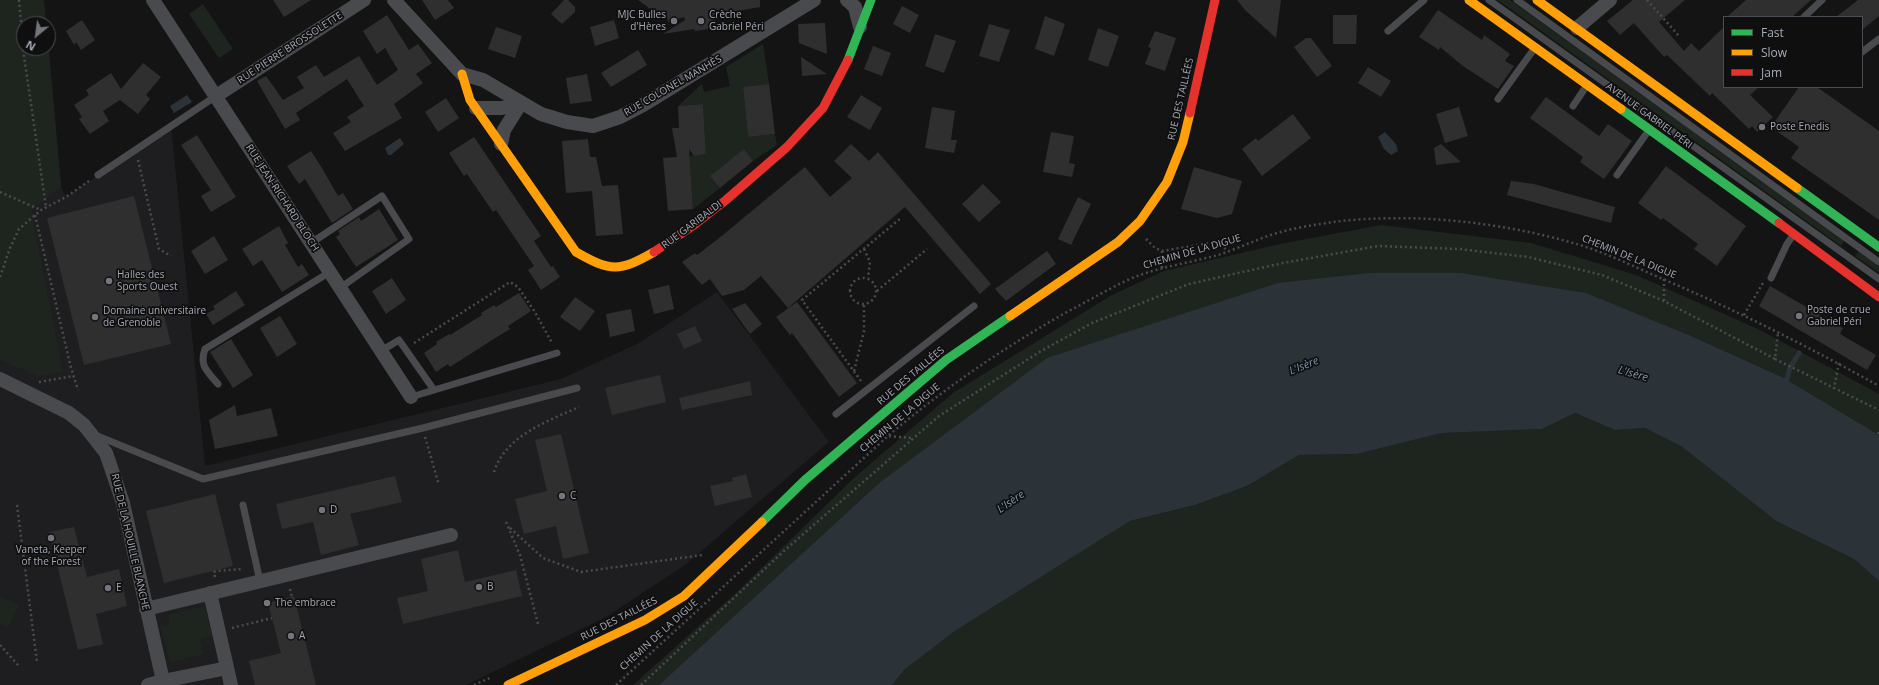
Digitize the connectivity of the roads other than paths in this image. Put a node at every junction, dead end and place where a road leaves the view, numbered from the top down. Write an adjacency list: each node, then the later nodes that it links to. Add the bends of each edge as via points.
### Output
1 (153, 0): 24 (street, RUE JEAN-RICHARD BLOCH)
2 (364, 0): 24 (street, RUE PIERRE BROSSOLETTE)
3 (394, 0): 22 (street)
4 (814, 0): 26 (street, RUE COLONEL MANHÈS, via 679,84 620,117 593,126 541,114)
5 (847, 0): 16 (street, via 856,7)
6 (871, 0): 16 (street, RUE GARIBALDI)
7 (1215, 0): 60 (street, RUE DES TAILLÉES, via 1184,142 1167,182 1135,226 1118,242 946,360 805,480 684,596 646,620)
8 (1424, 0): 18 (lane)
9 (1469, 0): 20 (street, AVENUE GABRIEL PÉRI)
10 (1489, 0): 39 (lane, AVENUE GABRIEL PÉRI)
11 (1517, 0): 36 (lane, AVENUE GABRIEL PÉRI)
12 (1537, 0): 17 (street)
13 (1610, 0): 17 (street)
14 (1822, 0): 15 (lane)
15 (1805, 16)
16 (860, 27): 30 (street, RUE GARIBALDI, via 823,108 771,163 691,227 647,258 618,268 598,264 576,252)
17 (1577, 28): 35 (street)
18 (1388, 31)
19 (1879, 39): 21 (lane)
20 (1535, 47): 23 (street, AVENUE GABRIEL PÉRI); 25 (lane)
21 (1863, 51)
22 (462, 74): 26 (street, RUE COLONEL MANHÈS, via 483,80); 28 (street, RUE GARIBALDI, via 470,100)
23 (1587, 85): 27 (lane); 29 (street, AVENUE GABRIEL PÉRI)
24 (216, 96): 31 (lane); 34 (street, RUE JEAN-RICHARD BLOCH)
25 (1498, 99)
26 (521, 103): 28 (street, via 502,108); 30 (street, via 504,130)
27 (1573, 106)
28 (476, 108): 30 (street, RUE GARIBALDI)
29 (1650, 130): 32 (lane); 33 (street, AVENUE GABRIEL PÉRI)
30 (501, 144)
31 (98, 175)
32 (1617, 175)
33 (1794, 234): 38 (lane); 41 (street, AVENUE GABRIEL PÉRI)
34 (311, 243): 37 (street, RUE JEAN-RICHARD BLOCH); 40 (lane, via 382,196 409,239)
35 (1875, 245)
36 (1879, 262)
37 (330, 272): 40 (street, RUE JEAN-RICHARD BLOCH); 46 (lane, via 205,349 202,356 204,367)
38 (1771, 278)
39 (1879, 279)
40 (340, 288): 43 (street, RUE JEAN-RICHARD BLOCH)
41 (1879, 298)
42 (974, 306): 50 (lane)
43 (381, 351): 48 (lane, via 398,340); 49 (street, RUE JEAN-RICHARD BLOCH)
44 (557, 353): 48 (lane)
45 (0, 379): 51 (street, RUE DE LA HOUILLE BLANCHE, via 58,406 75,417)
46 (218, 384)
47 (577, 388): 51 (lane, via 423,428 203,479)
48 (434, 390): 49 (lane)
49 (411, 397)
50 (836, 414)
51 (92, 434): 56 (street, RUE DE LA HOUILLE BLANCHE, via 106,453 115,475)
52 (243, 505): 54 (lane)
53 (451, 535): 54 (street)
54 (258, 575): 55 (street)
55 (210, 593): 56 (street); 57 (street)
56 (146, 609): 58 (street, RUE DE LA HOUILLE BLANCHE)
57 (227, 668): 58 (street); 59 (street)
58 (155, 683)
59 (231, 685)
60 (508, 685)

